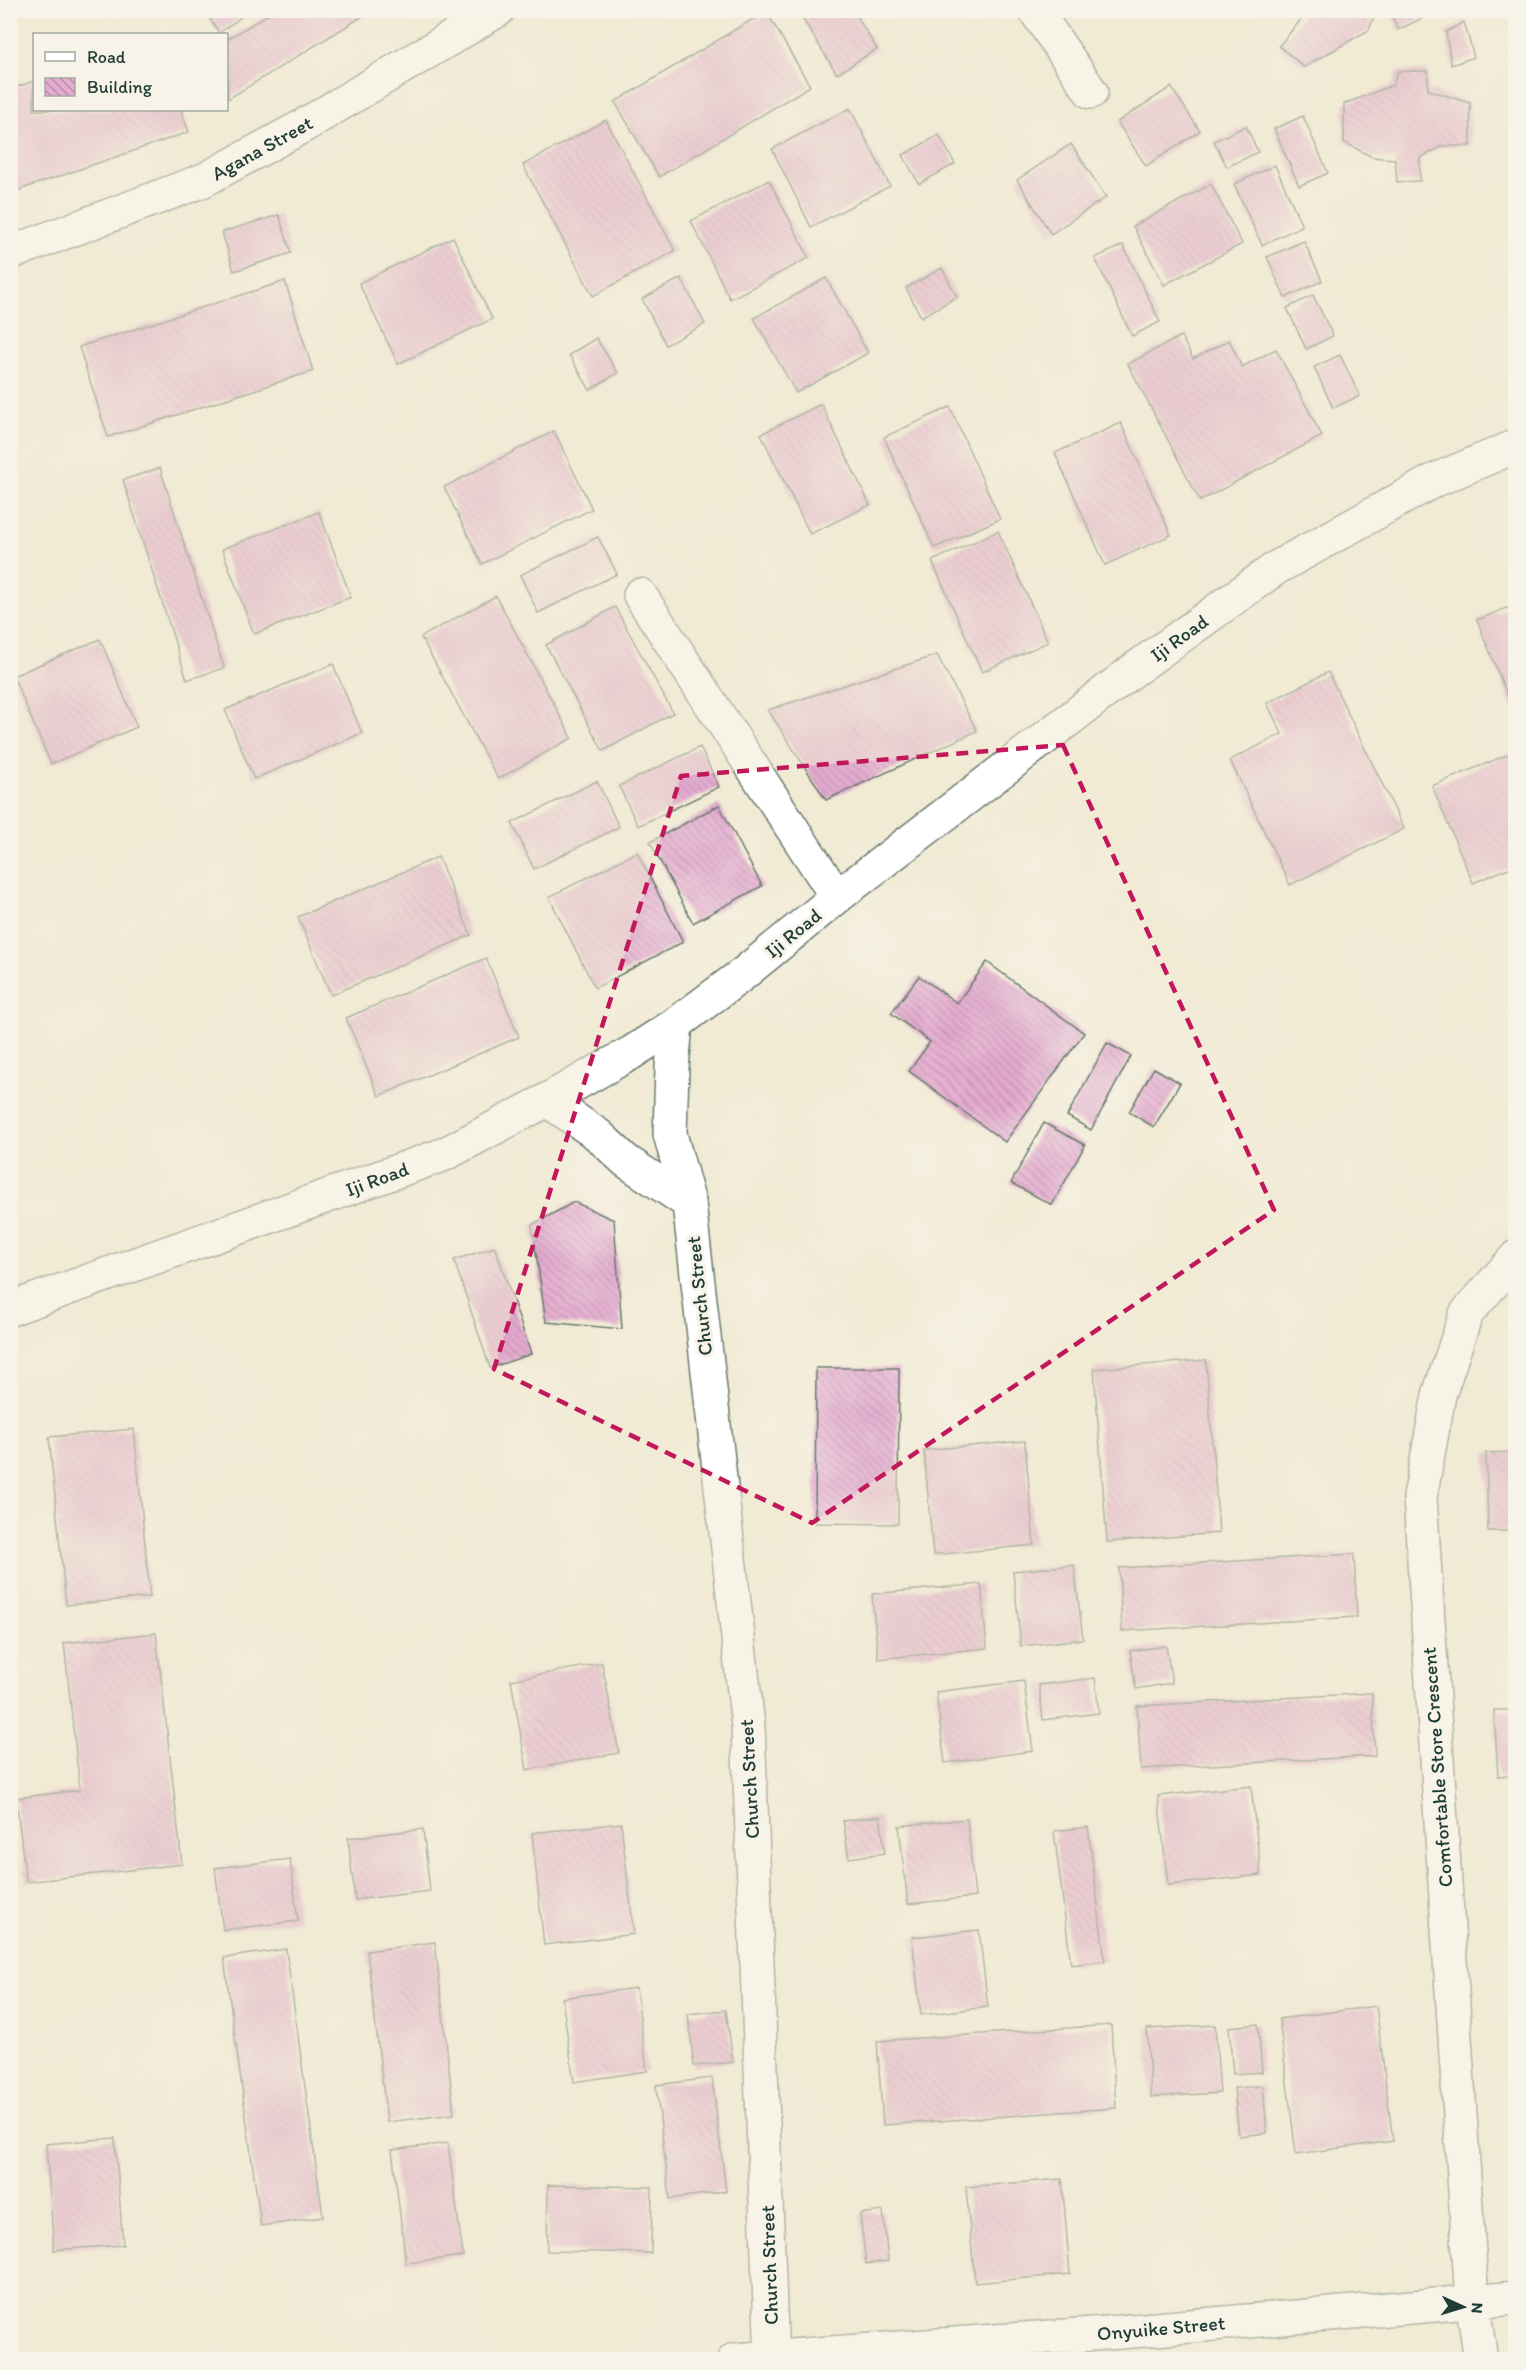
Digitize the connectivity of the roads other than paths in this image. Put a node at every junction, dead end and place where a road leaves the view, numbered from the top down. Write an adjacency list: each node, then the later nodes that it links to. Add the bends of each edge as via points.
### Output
1 (498, 10): 4 (street, Agana Street, via 204,180)
2 (1035, 10): 3 (street)
3 (1091, 92)
4 (10, 253)
5 (1515, 446): 7 (street, Iji Road, via 1433,481 1275,568 1125,676)
6 (640, 595): 7 (street)
7 (837, 897): 8 (street, Iji Road)
8 (676, 1024): 9 (street, Iji Road); 10 (street, Church Street, via 670,1134)
9 (547, 1101): 10 (street); 12 (street, Iji Road, via 445,1154)
10 (689, 1203): 15 (street, Church Street, via 748,1726)
11 (1515, 1257): 14 (street, Comfortable Store Crescent, via 1466,1314 1439,1395 1420,1497)
12 (10, 1309)
13 (1515, 2298): 14 (street, Onyuike Street)
14 (1472, 2300): 15 (street, Onyuike Street); 17 (street, Comfortable Store Crescent)
15 (772, 2359): 16 (street, Onyuike Street)
16 (734, 2360)
17 (1481, 2360)

